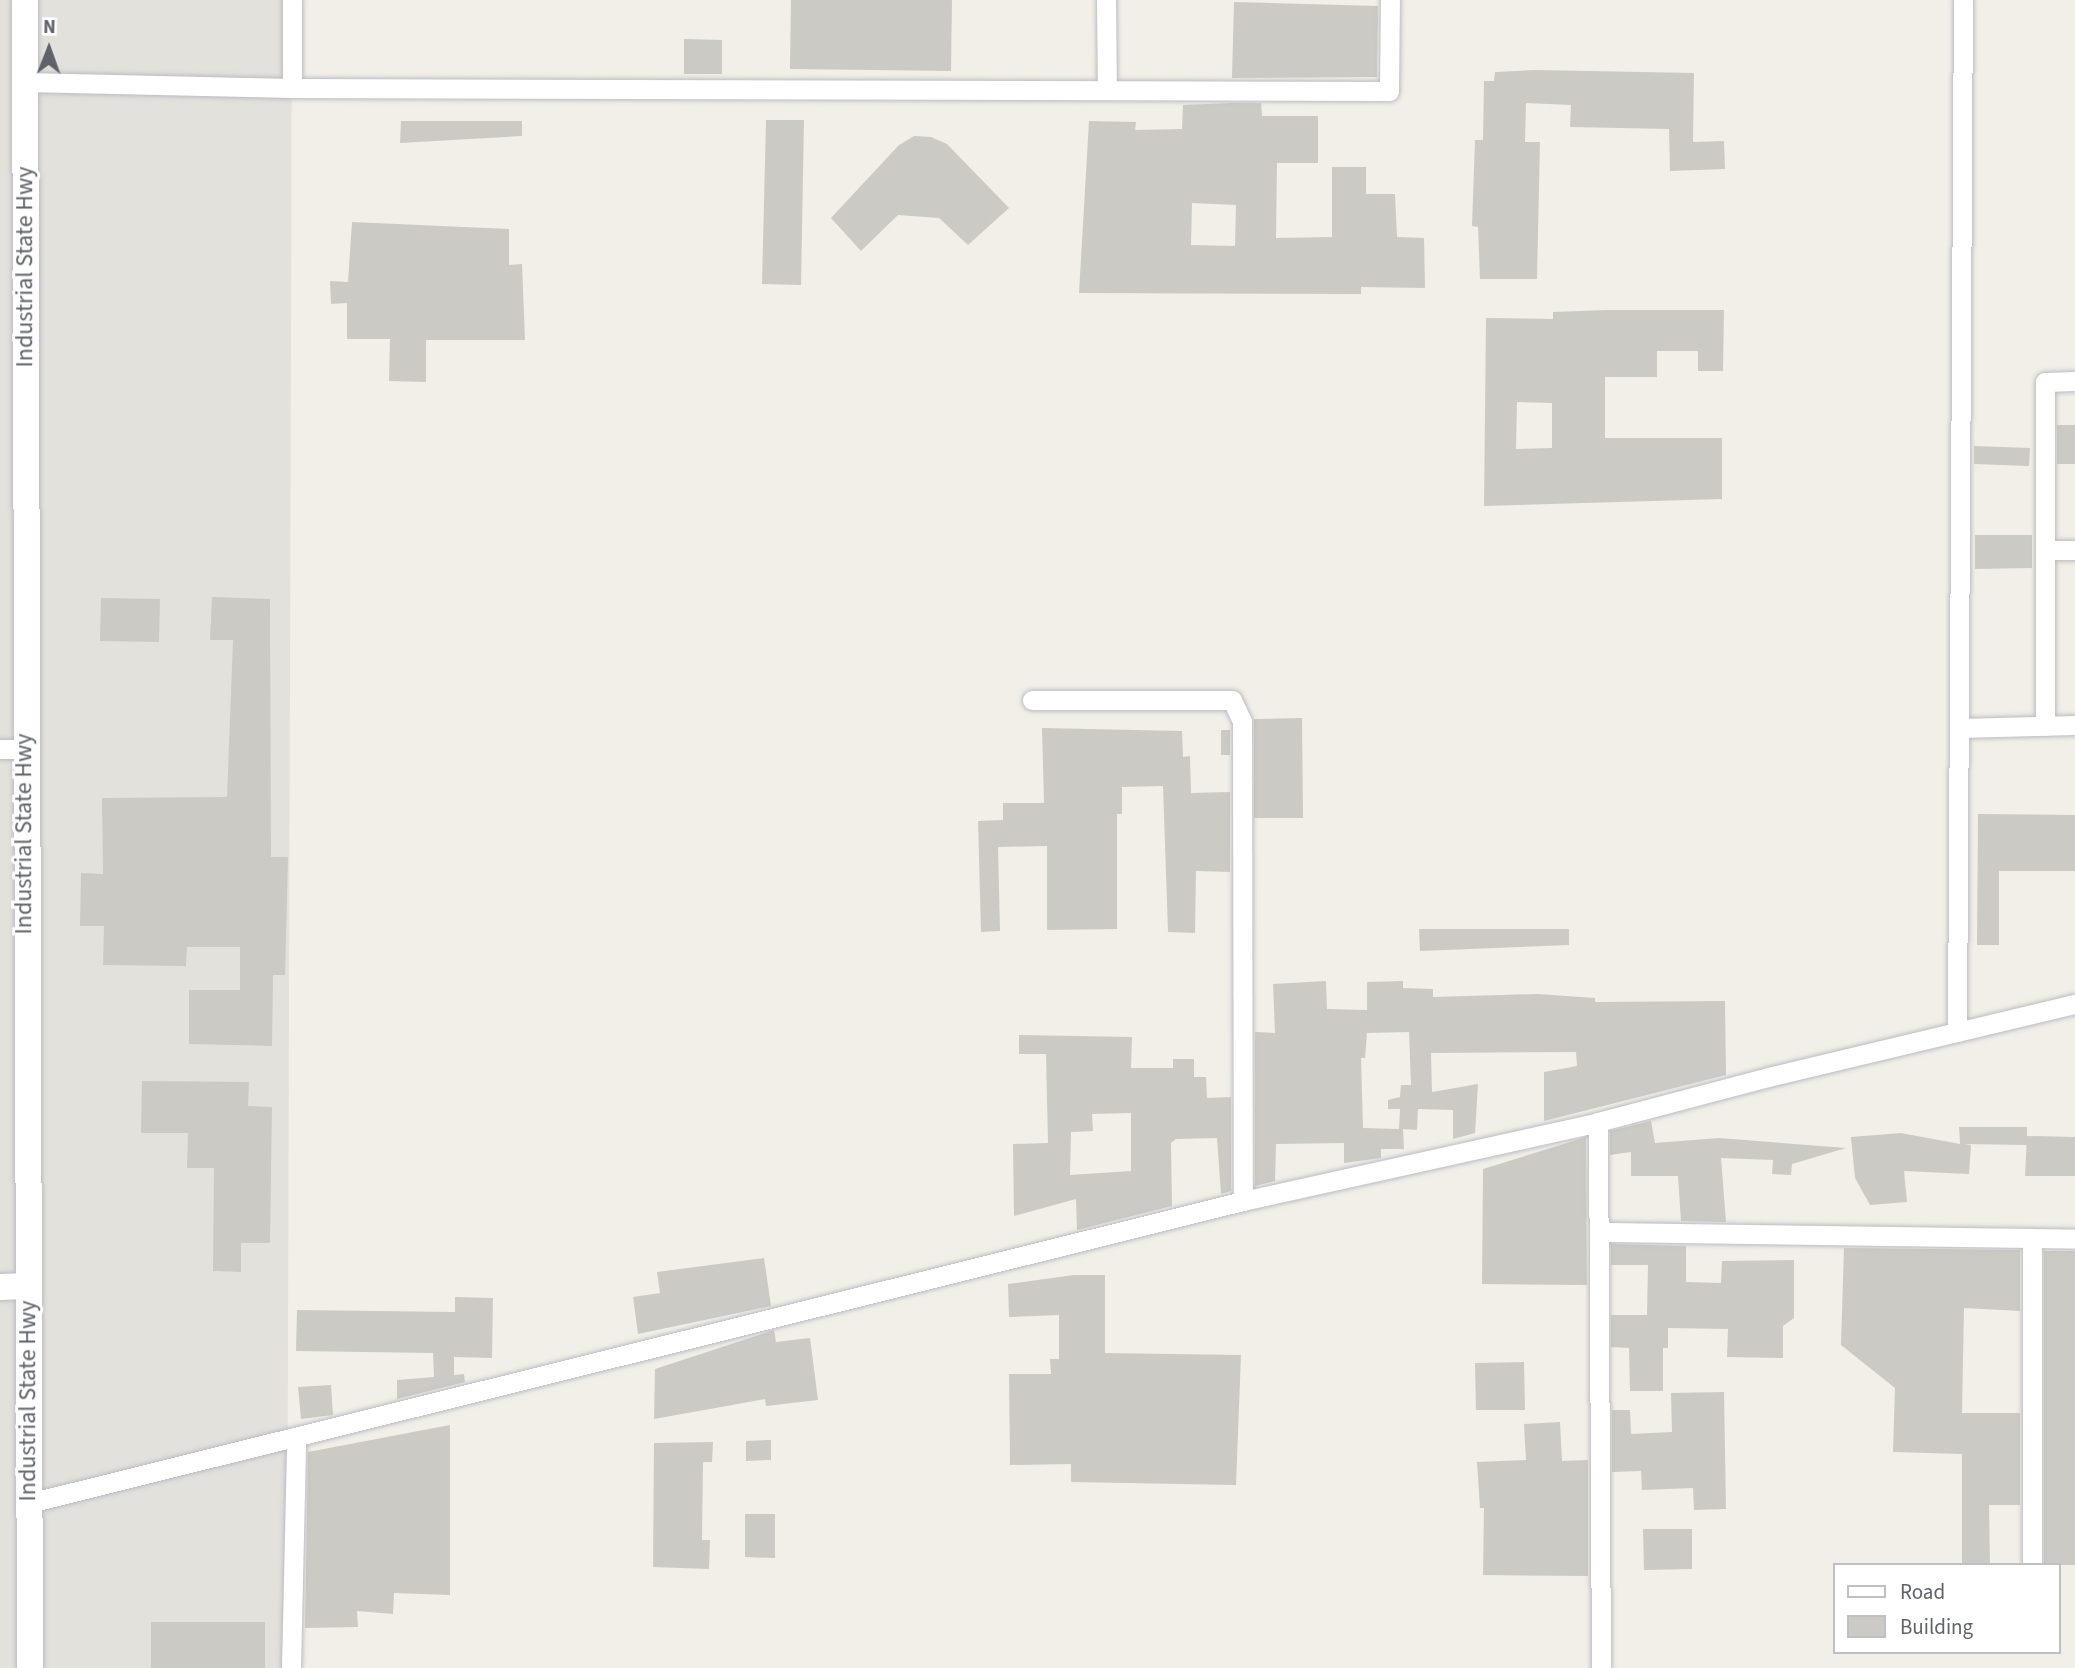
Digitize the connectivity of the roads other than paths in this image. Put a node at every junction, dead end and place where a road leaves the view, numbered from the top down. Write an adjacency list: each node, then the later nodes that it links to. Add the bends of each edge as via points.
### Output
1 (25, 0): 6 (main road, Industrial State Hwy)
2 (292, 0): 7 (street)
3 (1107, 0): 8 (street)
4 (1390, 0): 8 (street, via 1389,91)
5 (1963, 0): 15 (street)
6 (25, 82): 7 (street); 16 (main road, Industrial State Hwy)
7 (292, 88): 8 (street)
8 (1107, 89)
9 (2075, 382): 10 (street, via 2045,382)
10 (2045, 550): 11 (street); 14 (street)
11 (2075, 550)
12 (1032, 701): 20 (street, via 1232,701 1242,721)
13 (2075, 725): 14 (street)
14 (2045, 726): 15 (street)
15 (1959, 728): 18 (street)
16 (12, 749): 24 (main road, Industrial State Hwy)
17 (2075, 1004): 18 (street)
18 (1957, 1032): 19 (street)
19 (1598, 1122): 20 (street); 21 (street)
20 (1243, 1201): 26 (street)
21 (1600, 1232): 22 (street); 31 (street)
22 (2032, 1239): 23 (street); 28 (street)
23 (2075, 1239)
24 (27, 1286): 25 (main road); 27 (main road, Industrial State Hwy)
25 (0, 1287)
26 (296, 1440): 27 (street); 30 (street)
27 (29, 1503): 29 (main road, Industrial State Hwy)
28 (2032, 1563)
29 (30, 1668)
30 (291, 1668)
31 (1601, 1668)

